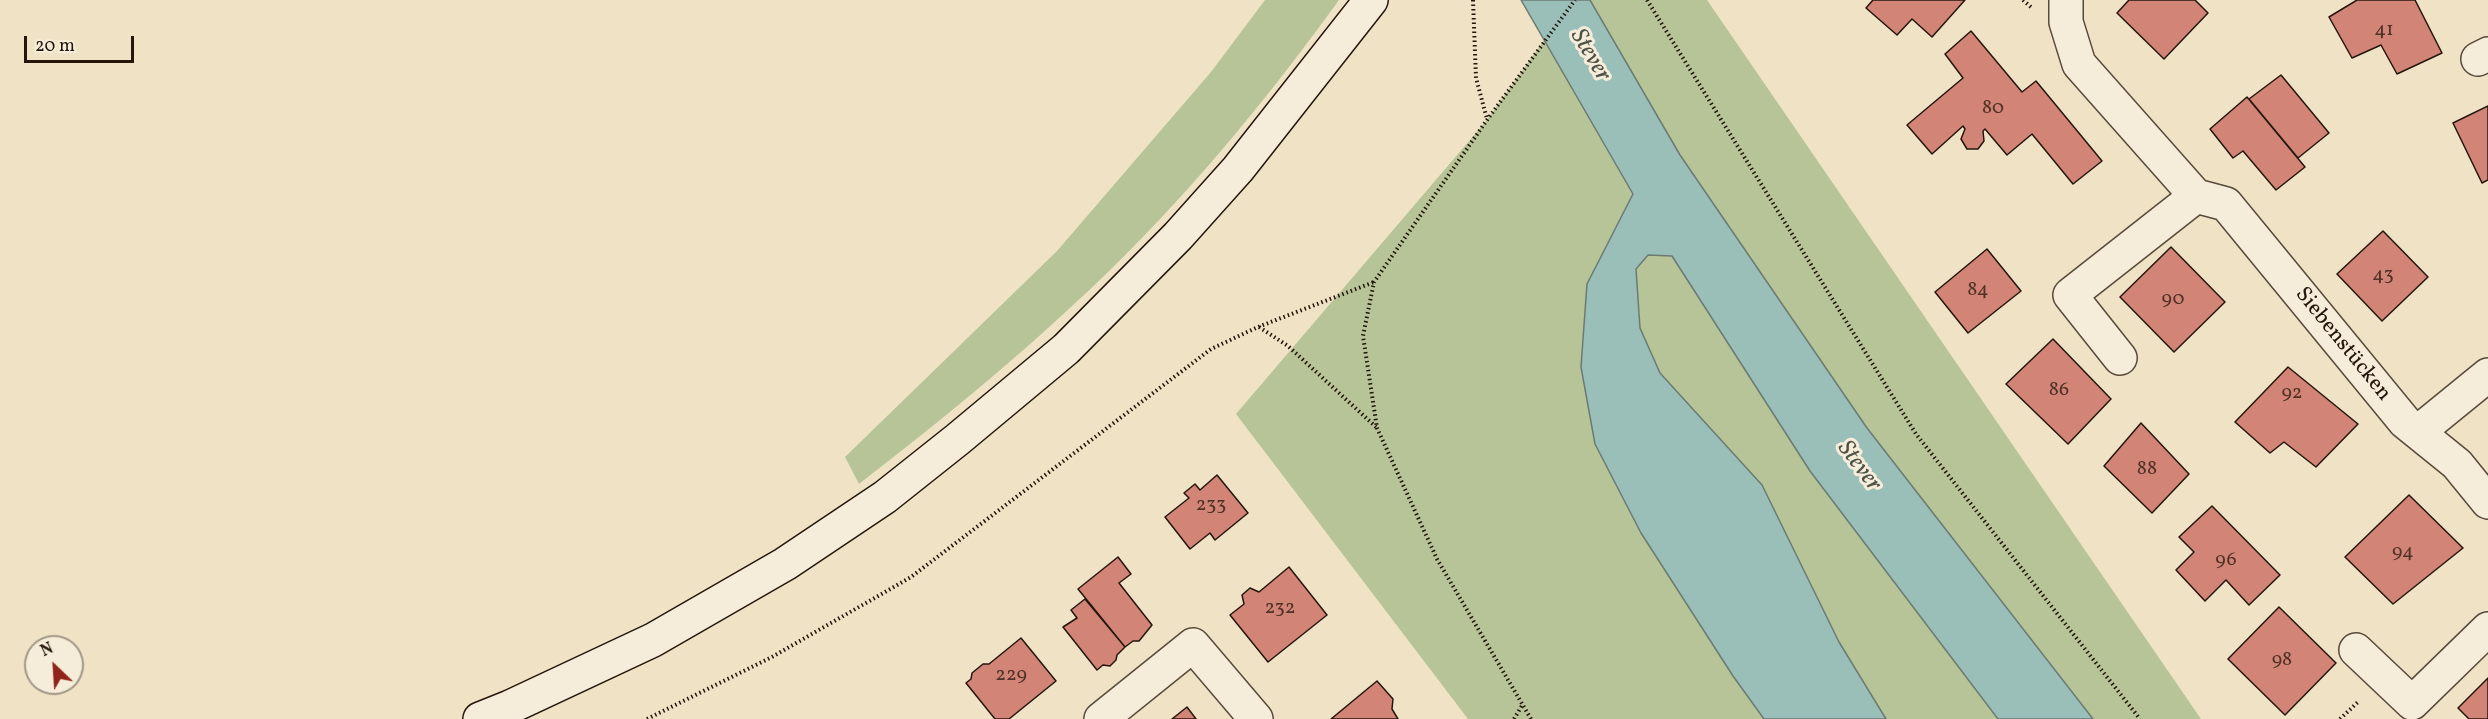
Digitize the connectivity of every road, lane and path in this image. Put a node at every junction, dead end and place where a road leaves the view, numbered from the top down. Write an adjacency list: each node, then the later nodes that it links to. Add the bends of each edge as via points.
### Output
1 (1371, 0): 18 (street, via 1238,169 1178,236 1066,349 958,439 885,497 785,564 654,640)
2 (1473, 0): 6 (path, via 1476,78)
3 (1575, 0): 6 (path)
4 (1647, 0): 24 (path, via 1916,434)
5 (2066, 0): 7 (street, via 2066,22 2079,64)
6 (1487, 120): 8 (path)
7 (2196, 196): 10 (street, via 2070,295); 13 (street, Siebenstücken, via 2226,204 2405,422)
8 (1374, 282): 9 (path); 12 (path, via 1362,336)
9 (1258, 327): 12 (path, via 1288,346); 19 (path, via 1211,349 911,577 772,657)
10 (2120, 358)
11 (2488, 375): 13 (street)
12 (1377, 428): 17 (path, via 1437,559)
13 (2418, 432): 14 (street, Siebenstücken, via 2457,464)
14 (2488, 502)
15 (2488, 628): 16 (street, via 2412,704)
16 (2356, 650)
17 (1524, 704): 22 (path); 23 (path)
18 (480, 719)
19 (647, 719)
20 (1101, 719): 21 (street, via 1192,645)
21 (1256, 719)
22 (1514, 719)
23 (1531, 719)
24 (2140, 719)

